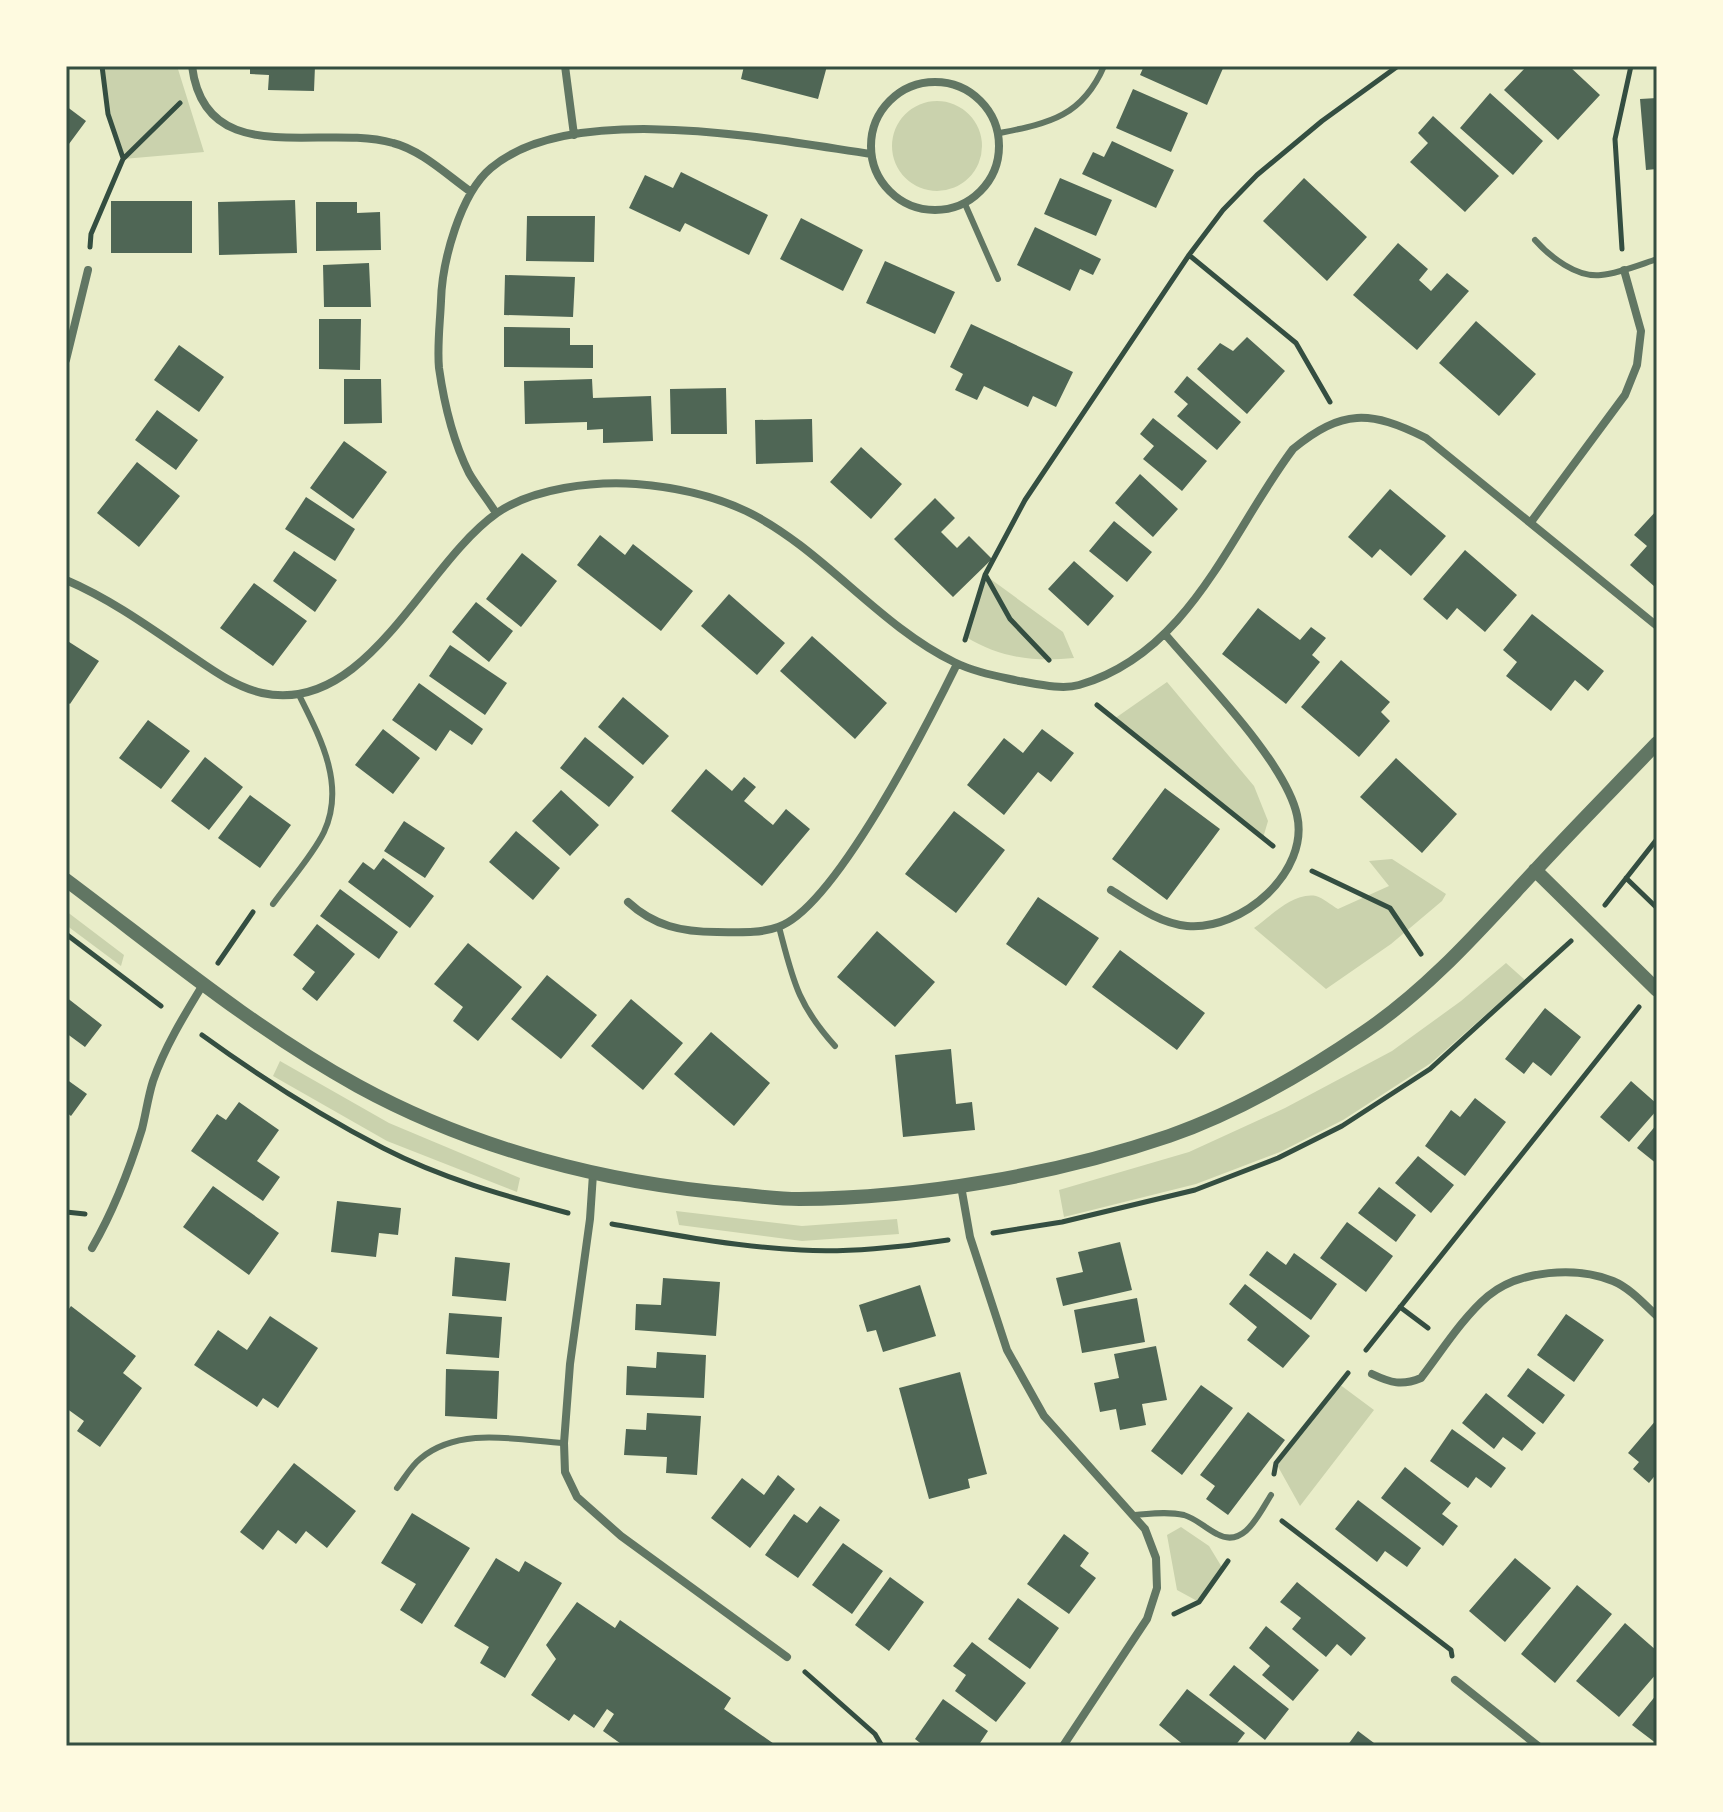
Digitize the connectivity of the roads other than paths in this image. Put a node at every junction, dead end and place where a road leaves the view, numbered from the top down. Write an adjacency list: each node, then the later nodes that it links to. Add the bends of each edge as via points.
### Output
1 (192, 66): 7 (street, via 195,89 209,113 246,135 395,143)
2 (565, 66): 5 (street)
3 (1104, 66): 4 (lane, via 1080,103 1048,123)
4 (1000, 133): 6 (street, via 992,113 958,85 915,84 880,111); 8 (street, via 994,174)
5 (574, 135): 6 (street, via 646,128 721,132); 7 (street, via 528,147 492,168)
6 (871, 154): 8 (street, via 877,174 905,203 925,210)
7 (471, 192): 15 (street, via 451,242 441,294 439,366 455,438)
8 (965, 204): 13 (lane)
9 (1535, 240): 12 (lane, via 1549,257 1575,269 1599,276)
10 (1657, 259): 12 (lane)
11 (88, 270): 14 (street)
12 (1624, 270): 16 (street, via 1641,331 1637,365 1625,395)
13 (998, 279)
14 (66, 360)
15 (496, 513): 20 (street, via 529,497 571,487 634,484 696,493 747,512 786,537 926,647); 21 (street, via 361,664 332,684)
16 (1531, 522): 18 (street); 19 (street, via 1426,438 1396,423 1341,420 1293,449 1205,584)
17 (66, 580): 21 (street, via 96,592 229,681 263,693)
18 (1657, 626)
19 (1165, 634): 20 (street, via 1114,672 1074,686 1004,678); 25 (street, via 1287,787 1298,817 1298,836 1291,861 1261,900 1213,924 1159,920)
20 (957, 664): 28 (street, via 868,827 821,892)
21 (299, 695): 27 (lane, via 323,742 333,782 331,808 324,832)
22 (1657, 743): 23 (street)
23 (1535, 870): 30 (street); 33 (street, via 1434,976 1367,1031 1292,1078 1170,1136)
24 (66, 880): 29 (street)
25 (1111, 890)
26 (628, 902): 28 (street, via 665,926 700,932)
27 (273, 904)
28 (779, 927): 31 (lane, via 794,987 812,1021)
29 (204, 983): 32 (street, via 361,1088 510,1150); 34 (street, via 153,1081 115,1209)
30 (1656, 989)
31 (835, 1046)
32 (593, 1174): 33 (street, via 794,1199 878,1197); 37 (street)
33 (961, 1186): 40 (street, via 970,1237 1007,1350 1044,1416)
34 (92, 1248)
35 (1657, 1316): 36 (street, via 1616,1282 1594,1275 1529,1277 1487,1297 1421,1378 1392,1383)
36 (1372, 1374)
37 (564, 1443): 38 (lane, via 461,1439 418,1460); 41 (street, via 565,1472 577,1497 621,1536)
38 (397, 1488)
39 (1271, 1495): 40 (lane, via 1249,1531 1231,1538 1182,1515)
40 (1133, 1515): 43 (street, via 1156,1558 1157,1588 1147,1619)
41 (787, 1657)
42 (1455, 1680): 44 (street)
43 (1063, 1746)
44 (1538, 1746)

